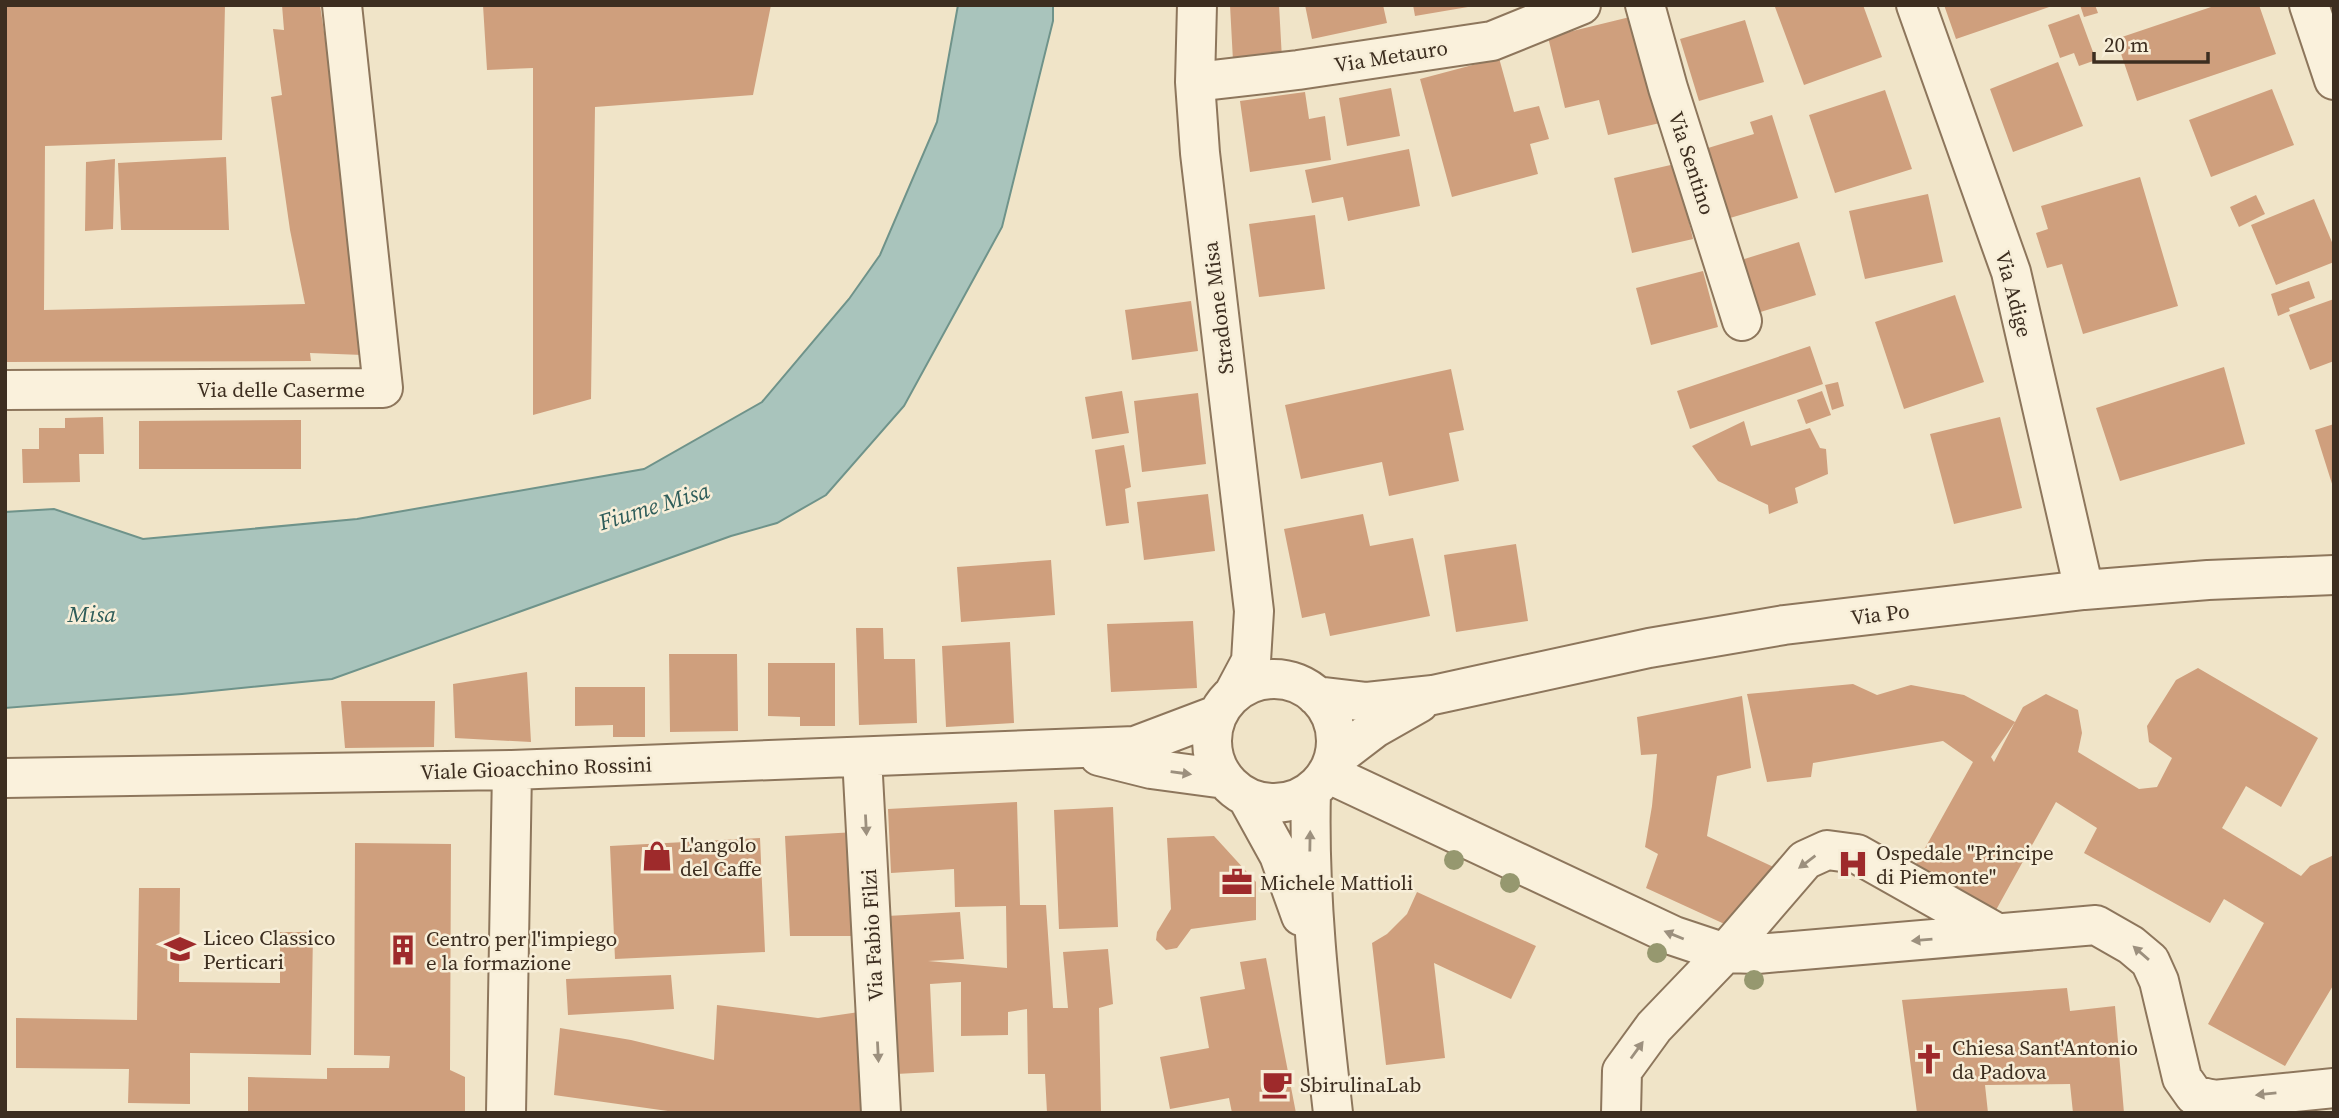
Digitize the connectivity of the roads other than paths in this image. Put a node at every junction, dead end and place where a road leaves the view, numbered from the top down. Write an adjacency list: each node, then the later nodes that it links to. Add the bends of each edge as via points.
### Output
1 (342, 5): 10 (street, Via delle Caserme, via 383,388)
2 (1197, 5): 8 (street, Stradone Misa)
3 (1581, 5): 8 (street, Via Metauro, via 1492,41)
4 (1645, 5): 9 (street, Via Sentino)
5 (1916, 5): 12 (street, Via Adige, via 2011,272)
6 (2309, 5): 7 (street)
7 (2334, 80)
8 (1195, 82): 13 (street, Stradone Misa)
9 (1742, 321)
10 (5, 390)
11 (2334, 575): 12 (street, Via Po)
12 (2084, 590): 15 (street, Via Po, via 1784,625 1649,648)
13 (1254, 611): 14 (street, Stradone Misa, via 1275,652); 16 (street, Stradone Misa, via 1251,661)
14 (1306, 689): 15 (street, Via Po, via 1367,702); 16 (street, via 1280,679 1264,680 1248,685); 20 (street, via 1327,709 1334,726 1336,742)
15 (1433, 695): 20 (street, Via Po, via 1375,728)
16 (1226, 704): 17 (street, Viale Gioacchino Rossini, via 1135,746); 22 (street, via 1212,731 1212,748 1216,765)
17 (1067, 748): 18 (street, Viale Gioacchino Rossini); 22 (street, Viale Gioacchino Rossini, one-way to 22)
18 (862, 757): 19 (street, Viale Gioacchino Rossini); 28 (street, Via Fabio Filzi, one-way to 28)
19 (512, 770): 21 (street, Viale Gioacchino Rossini); 27 (street)
20 (1324, 775): 22 (street, via 1296,799 1280,803 1263,803); 24 (street, one-way to 20, via 1674,936); 25 (street, one-way to 20, via 1309,851)
21 (5, 778)
22 (1236, 788): 25 (street, via 1279,855)
23 (1997, 933): 24 (street, one-way to 24); 24 (street, one-way to 24, via 1857,854 1827,850 1805,860); 26 (street, one-way to 23, via 2214,1100 2194,1096 2182,1078 2160,981 2150,961 2131,945 2096,925)
24 (1725, 953): 30 (street, one-way to 24, via 1622,1071 1654,1027)
25 (1316, 958): 29 (street)
26 (2334, 1088)
27 (506, 1113)
28 (881, 1113)
29 (1333, 1113)
30 (1621, 1113)

